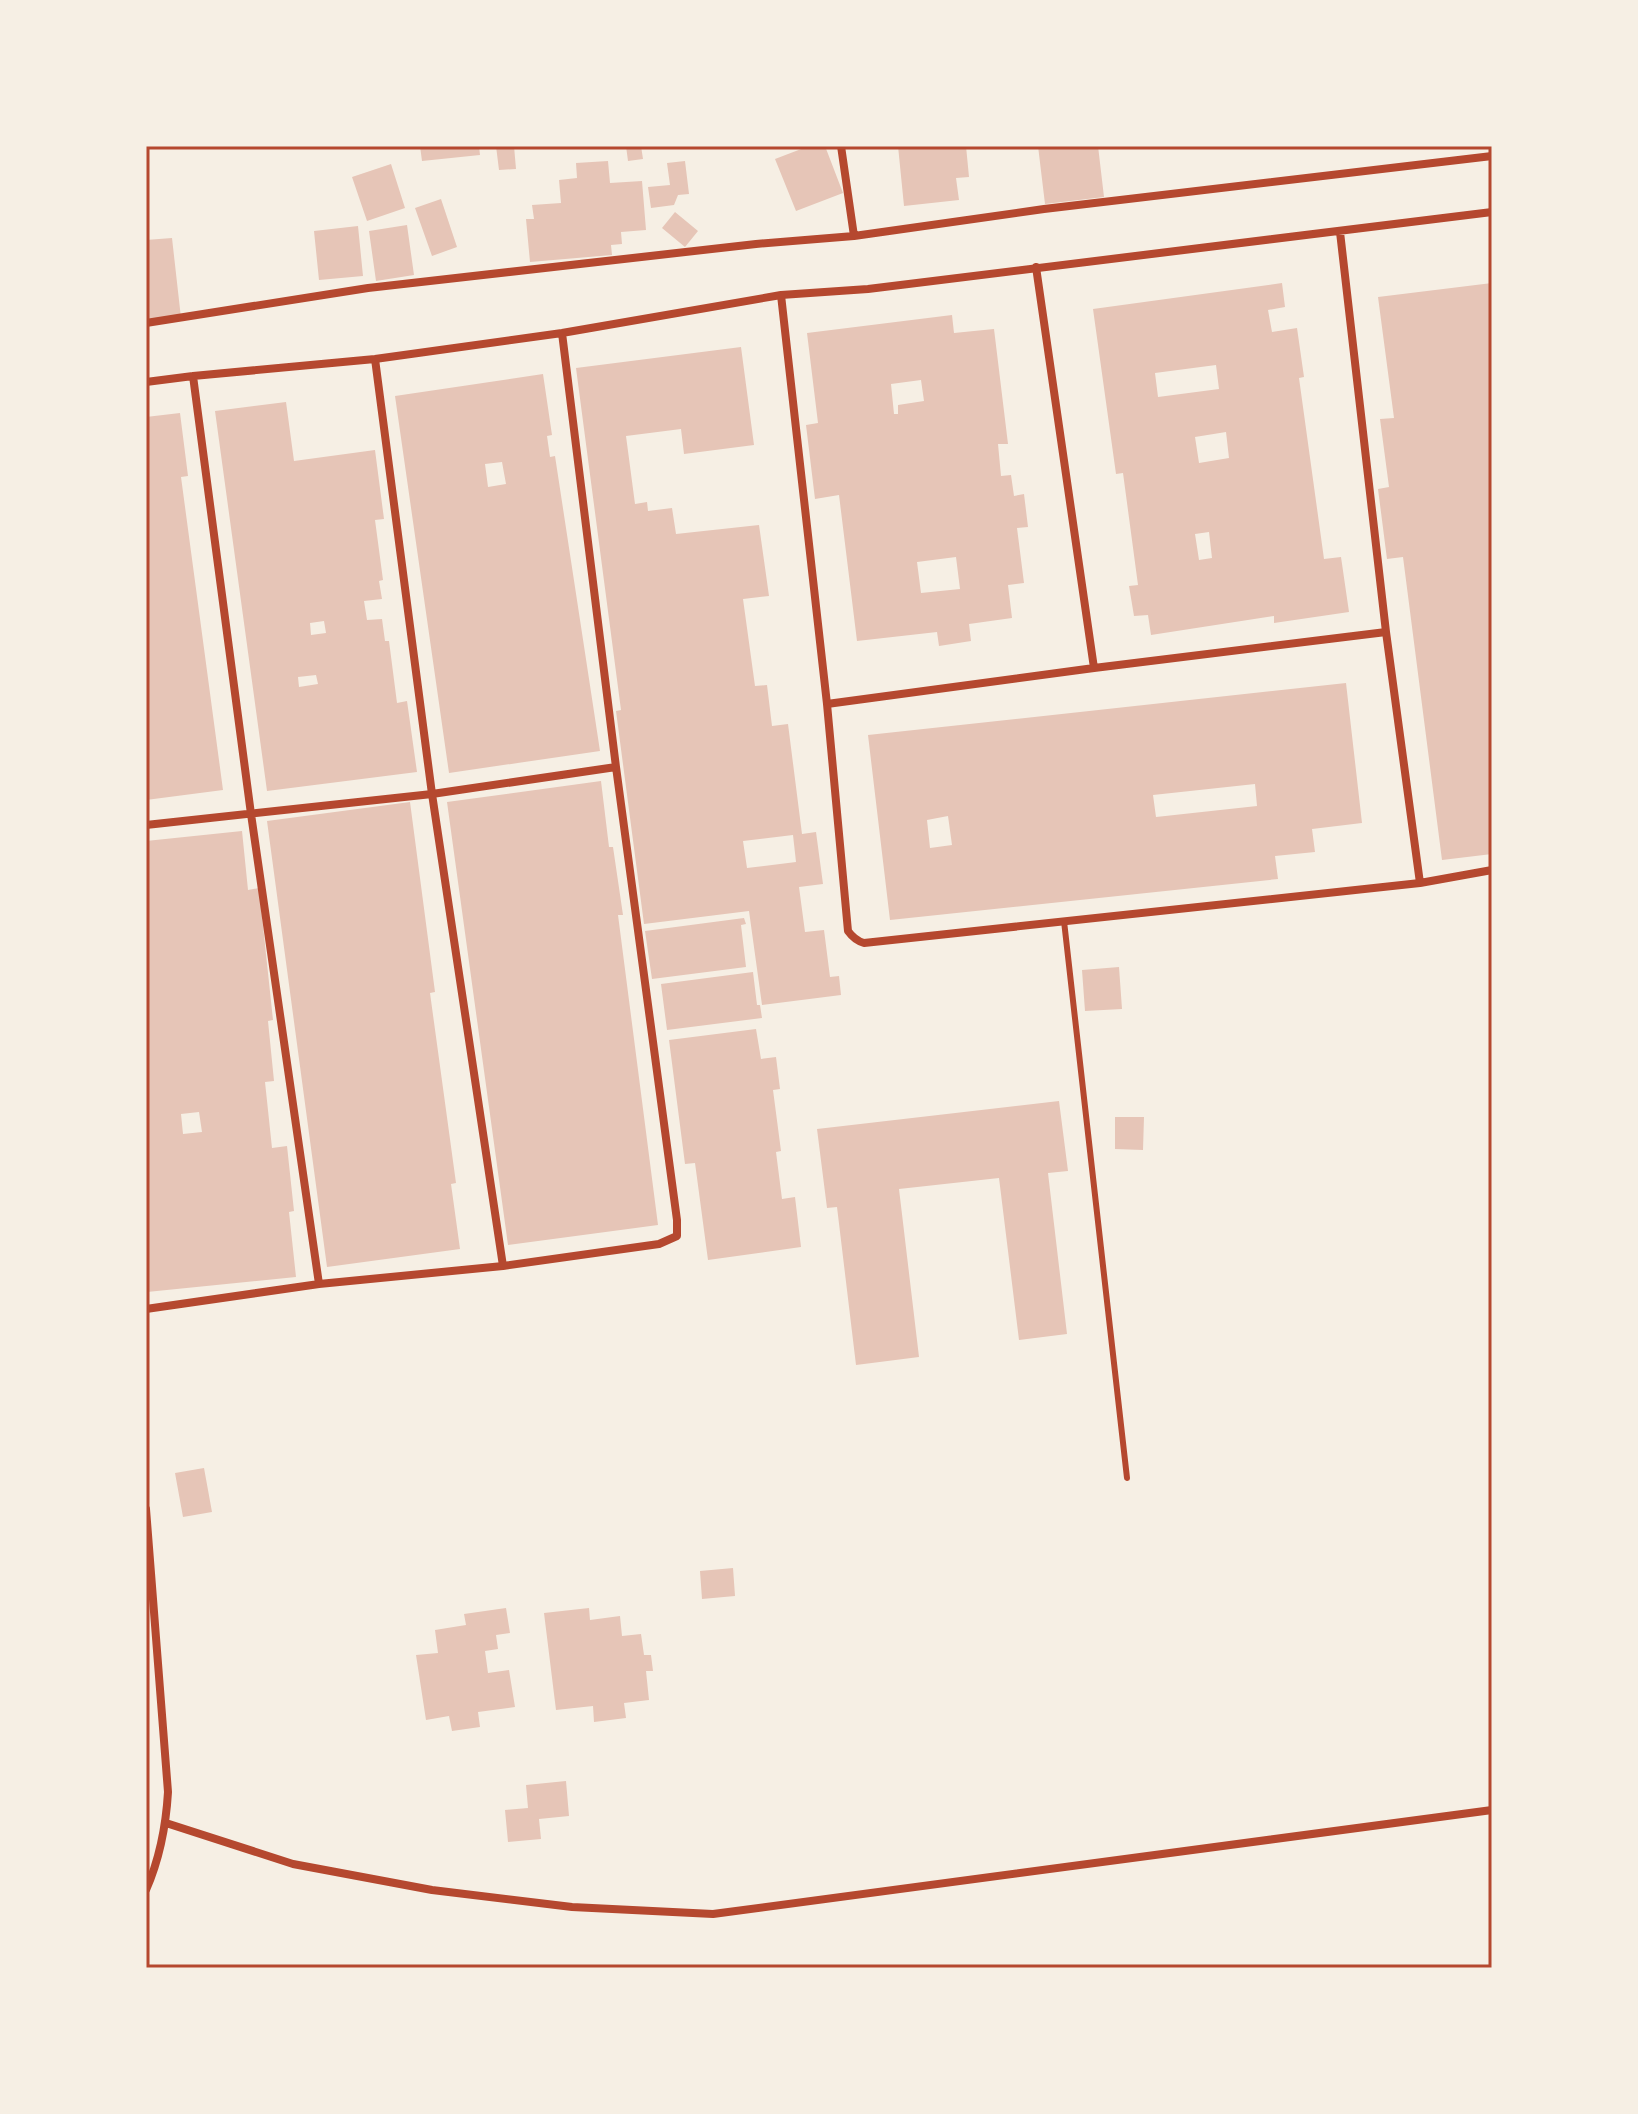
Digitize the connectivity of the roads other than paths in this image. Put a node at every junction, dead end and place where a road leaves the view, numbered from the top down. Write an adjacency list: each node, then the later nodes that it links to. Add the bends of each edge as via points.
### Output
1 (841, 146): 5 (street)
2 (1492, 156): 5 (street)
3 (1492, 212): 4 (street)
4 (1340, 232): 6 (street); 13 (street)
5 (854, 236): 8 (street, via 368,288)
6 (1036, 267): 7 (street); 14 (street)
7 (781, 295): 9 (street); 15 (street)
8 (146, 323)
9 (562, 333): 10 (street); 16 (street)
10 (375, 359): 11 (street); 17 (street)
11 (193, 376): 12 (street); 18 (street)
12 (146, 382)
13 (1386, 632): 14 (street); 21 (street)
14 (1094, 668): 15 (street)
15 (827, 704): 22 (street, via 848,931 857,941)
16 (616, 767): 17 (street); 23 (street, via 677,1236 659,1244)
17 (432, 794): 18 (street); 23 (street)
18 (251, 814): 19 (street); 24 (street)
19 (146, 825)
20 (1492, 870): 21 (street)
21 (1420, 883): 22 (street)
22 (1064, 921): 26 (lane)
23 (503, 1266): 24 (street)
24 (319, 1284): 25 (street)
25 (146, 1309)
26 (1127, 1478)
27 (146, 1509): 29 (street, via 166,1760)
28 (1492, 1810): 29 (street, via 713,1914 572,1907 432,1890 293,1864)
29 (166, 1823): 30 (street)
30 (146, 1890)

